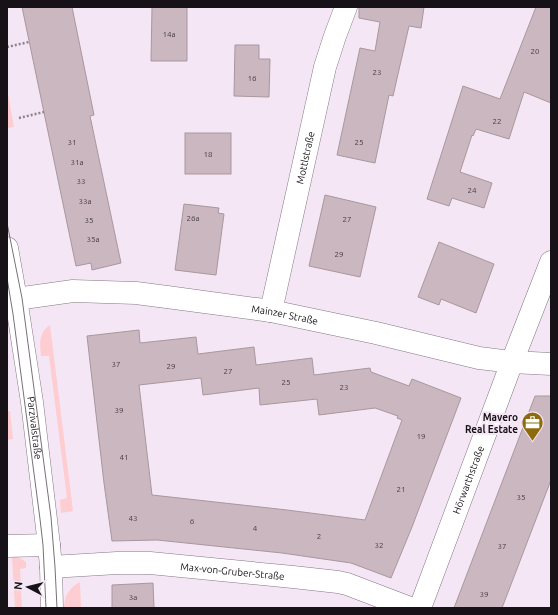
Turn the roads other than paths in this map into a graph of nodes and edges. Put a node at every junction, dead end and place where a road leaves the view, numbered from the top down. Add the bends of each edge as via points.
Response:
1 (346, 7) edge
2 (7, 248) edge
3 (551, 262) edge
4 (16, 299) junction
5 (271, 311) junction
6 (512, 362) junction
7 (551, 364) edge
8 (49, 544) junction
9 (7, 546) edge
10 (51, 567) junction
11 (52, 608) edge
12 (410, 608) edge
13 (420, 608) edge

1 - 5 street, Mottlstraße via 325,67
2 - 4 street, Parzivalstraße
3 - 6 street, Hörwarthstraße
4 - 5 street, Mainzer Straße via 73,291 136,293
4 - 8 street, Parzivalstraße via 32,402
5 - 6 street, Mainzer Straße via 479,358
6 - 7 street, Mainzer Straße
6 - 13 street, Hörwarthstraße
8 - 9 street
8 - 10 street, Parzivalstraße
10 - 11 street, Parzivalstraße
10 - 12 street, Max-von-Gruber-Straße via 150,562 338,582

